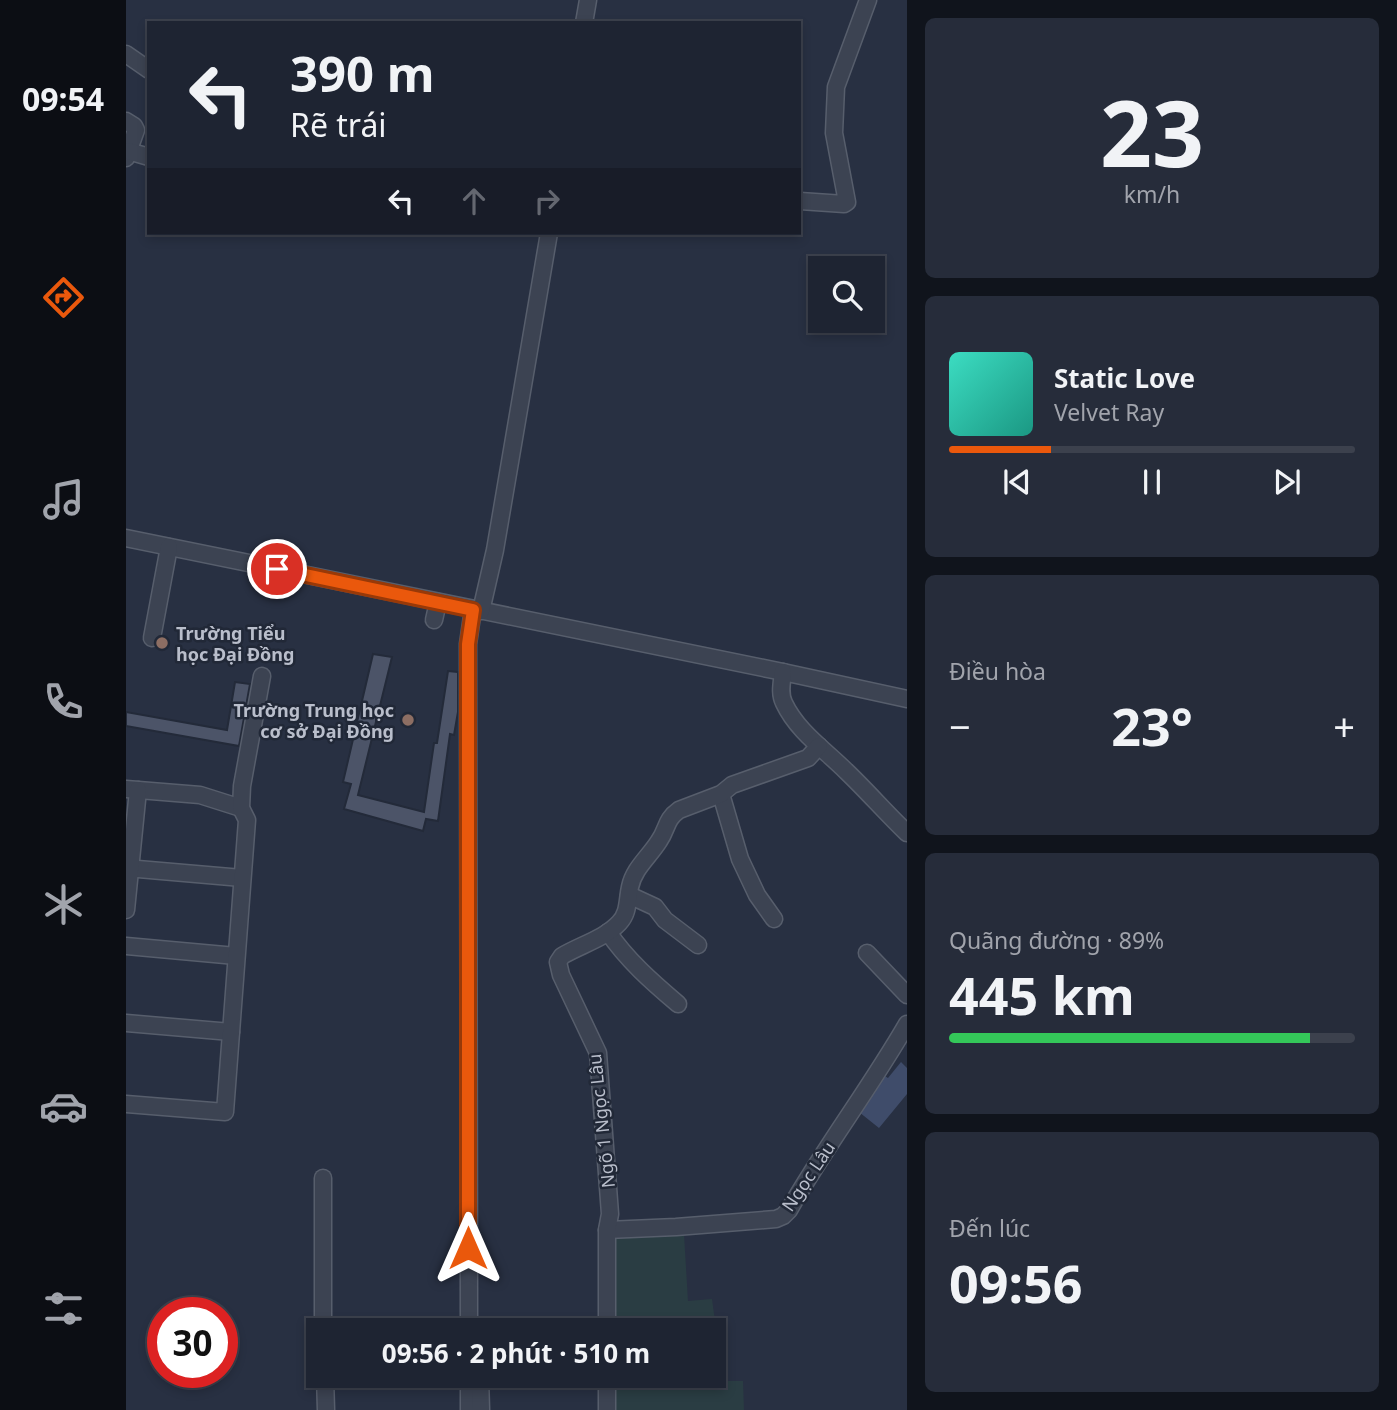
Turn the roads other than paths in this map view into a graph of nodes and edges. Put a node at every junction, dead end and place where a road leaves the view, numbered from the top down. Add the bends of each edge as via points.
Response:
1 (588, 0) edge
2 (868, 0) edge
3 (584, 21) edge
4 (126, 54) edge
5 (147, 68) edge
6 (126, 121) edge
7 (127, 155) edge
8 (147, 156) edge
9 (801, 201) edge
10 (549, 235) edge
11 (126, 538) edge
12 (169, 547) junction
13 (438, 602) junction
14 (477, 610) junction
15 (434, 620) dead end
16 (152, 638) dead end
17 (783, 672) junction
18 (262, 676) dead end
19 (907, 699) edge
20 (819, 746) junction
21 (132, 789) edge
22 (721, 794) junction
23 (241, 808) junction
24 (907, 832) edge
25 (129, 868) edge
26 (242, 878) junction
27 (629, 895) junction
28 (126, 910) edge
29 (774, 919) dead end
30 (608, 932) junction
31 (698, 945) dead end
32 (126, 947) edge
33 (867, 953) dead end
34 (236, 956) junction
35 (907, 995) edge
36 (678, 1004) dead end
37 (126, 1023) edge
38 (907, 1024) edge
39 (231, 1032) junction
40 (126, 1104) edge
41 (323, 1178) dead end
42 (607, 1230) junction
43 (323, 1318) edge
44 (469, 1318) edge
45 (607, 1318) edge
46 (325, 1388) edge
47 (469, 1388) edge
48 (480, 1388) edge
49 (607, 1388) edge
50 (326, 1410) edge
51 (469, 1410) edge
52 (481, 1410) edge
53 (607, 1410) edge

1 - 3 street
2 - 9 street via 836,87 834,133 847,201
4 - 5 street
6 - 7 street via 136,129
7 - 8 street
10 - 14 street via 495,550
11 - 12 street
12 - 13 street
12 - 16 street
13 - 14 street
13 - 15 street
14 - 17 street
14 - 44 street via 468,644
17 - 19 street
17 - 20 street via 785,706
18 - 23 street
20 - 22 street, Ngõ 1 Ngọc Lâu via 808,758 732,785
20 - 24 street
21 - 23 street via 200,795
21 - 25 street
22 - 27 street, Ngõ 1 Ngọc Lâu via 668,819 662,838 636,870
22 - 29 street via 740,859
23 - 26 street via 247,820
25 - 26 street
25 - 28 street
26 - 34 street
27 - 30 street, Ngõ 1 Ngọc Lâu via 625,914
27 - 31 street via 655,906 666,921
30 - 36 street
30 - 42 street, Ngõ 1 Ngọc Lâu via 558,962 598,1053 610,1214
32 - 34 street
33 - 35 street
34 - 39 street
37 - 39 street
38 - 42 street, Ngọc Lâu via 783,1216
39 - 40 street via 225,1112
41 - 43 street
42 - 45 street
46 - 50 street
47 - 51 street
48 - 52 street
49 - 53 street

